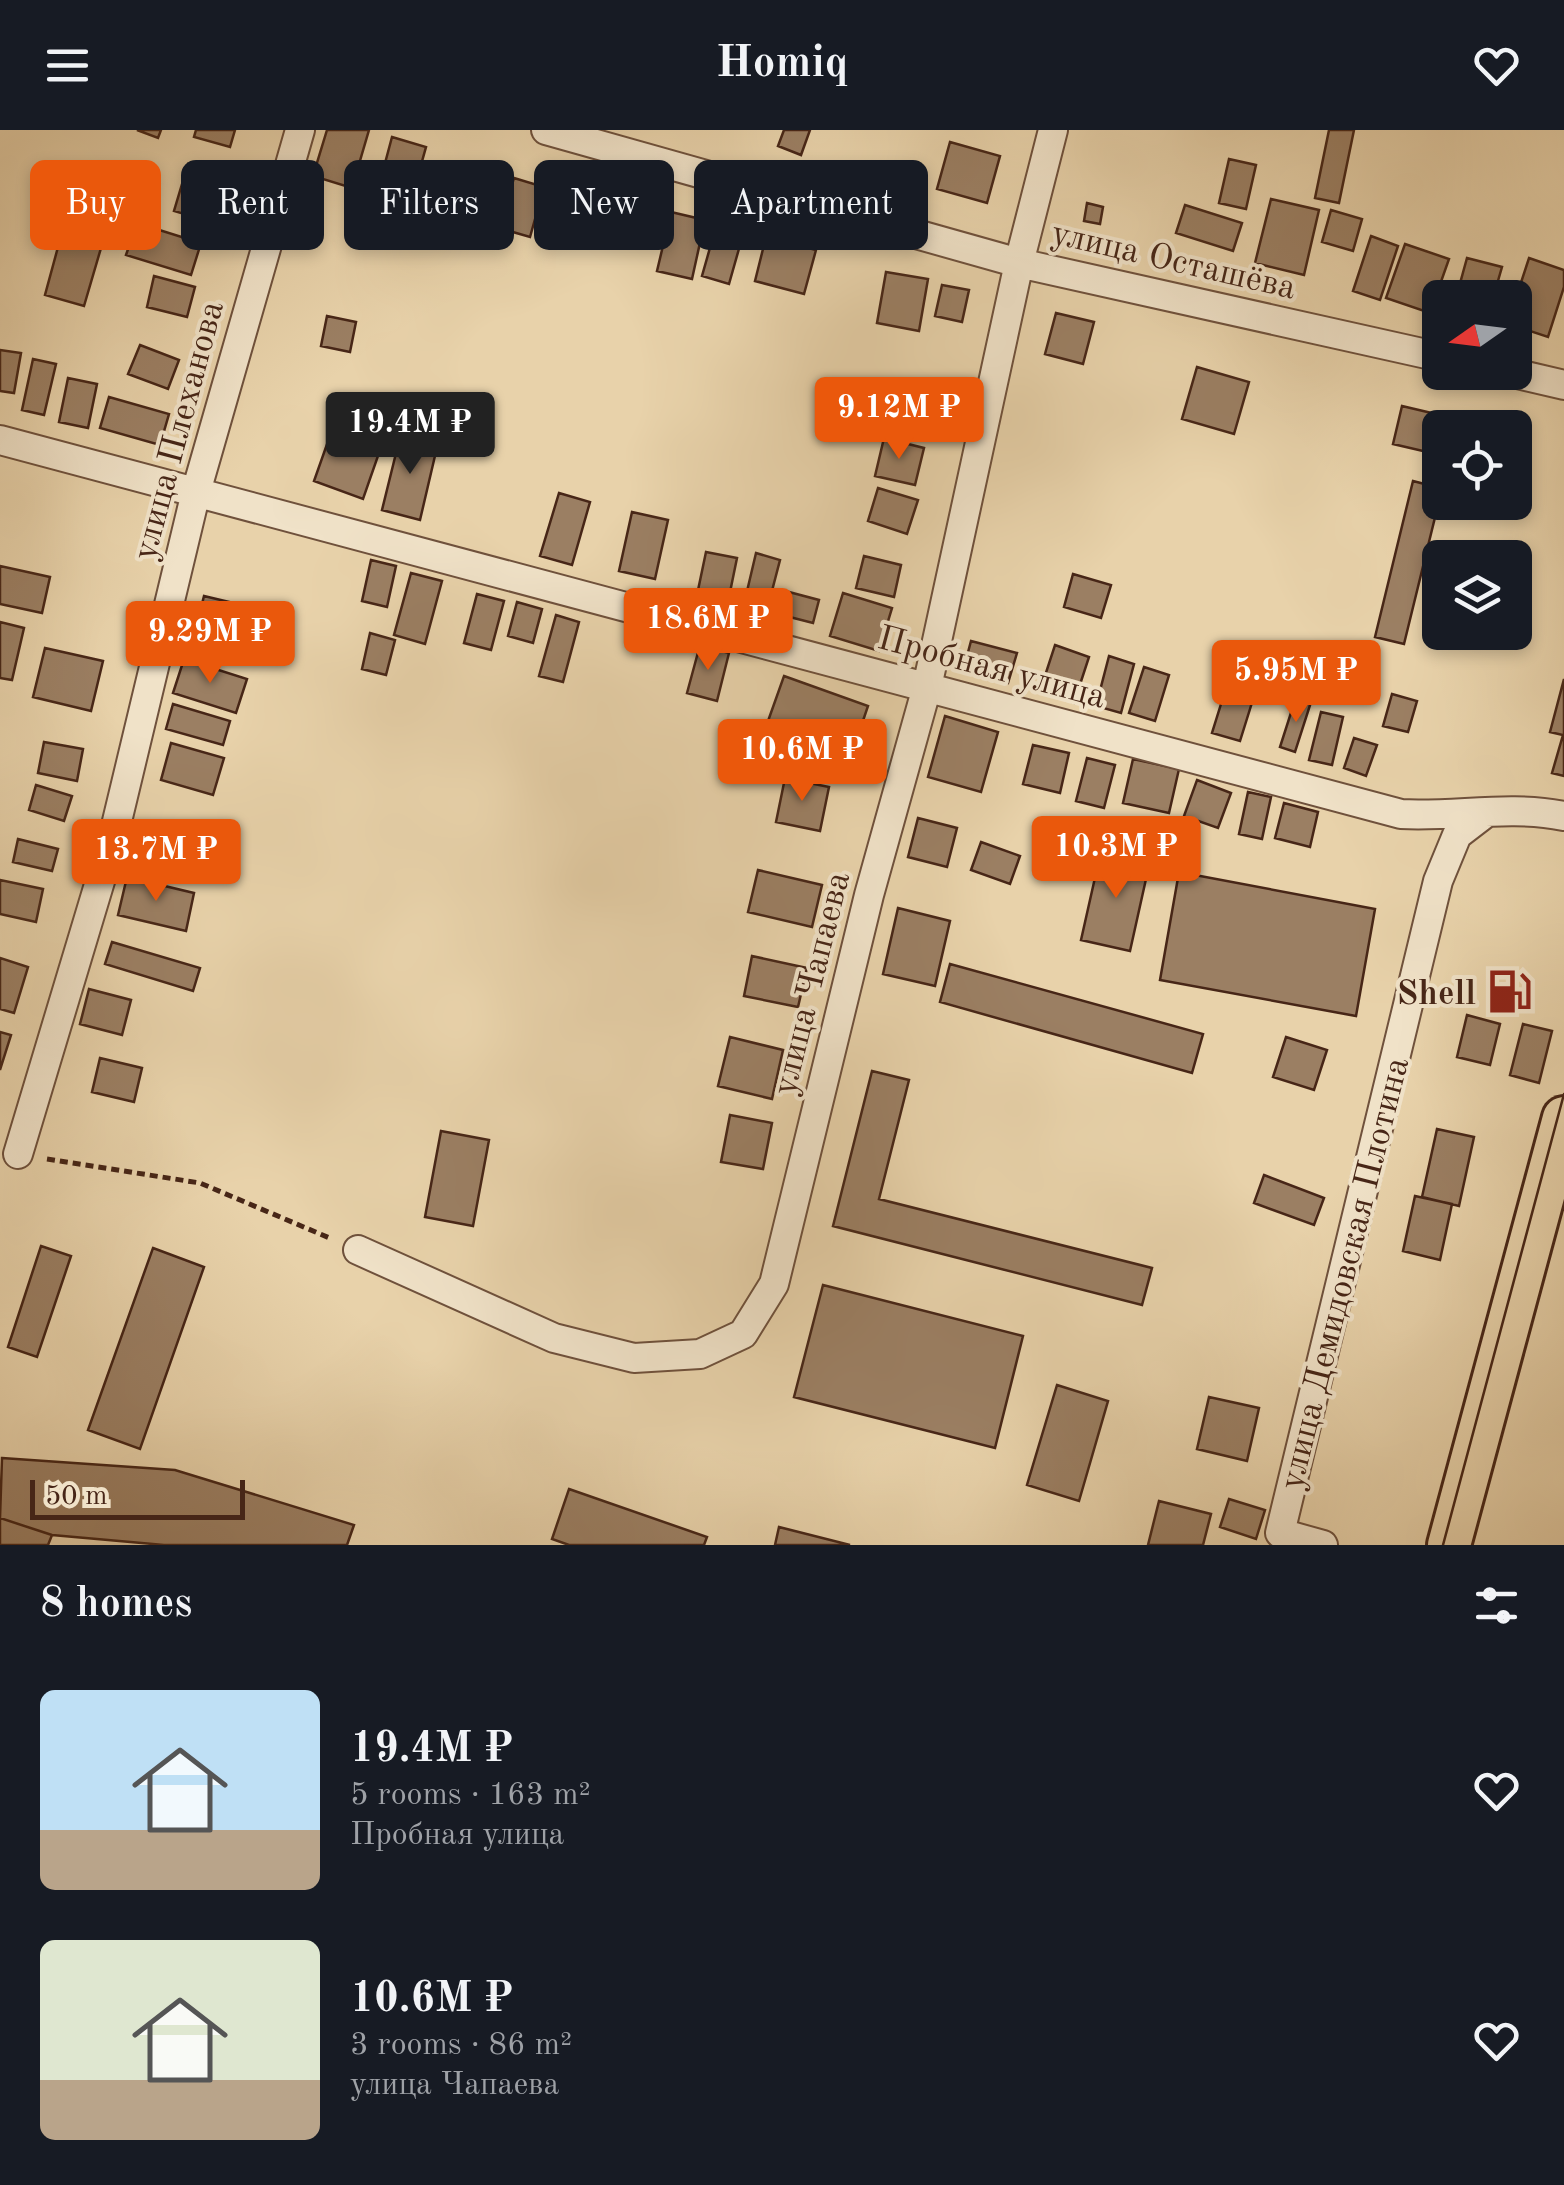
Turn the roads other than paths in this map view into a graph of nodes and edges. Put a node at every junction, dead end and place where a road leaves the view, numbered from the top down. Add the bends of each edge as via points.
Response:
1 (300, 130) edge
2 (546, 130) edge
3 (1054, 130) edge
4 (1019, 263) junction
5 (1422, 353) edge
6 (1532, 377) edge
7 (1564, 385) edge
8 (0, 440) edge
9 (196, 492) junction
10 (926, 687) junction
11 (1488, 812) junction
12 (1564, 816) edge
13 (1564, 1118) edge
14 (18, 1154) road end
15 (358, 1250) road end
16 (1323, 1545) edge
17 (1449, 1545) edge

1 - 9 street, улица Плеханова
2 - 4 street, улица Осташёва
3 - 4 street, улица Чапаева
4 - 5 street, улица Осташёва
4 - 10 street, улица Чапаева
6 - 7 street
8 - 9 street, Пробная улица
9 - 10 street, Пробная улица
9 - 14 street, улица Плеханова via 113,838
10 - 11 street, Пробная улица via 1400,814
10 - 15 street, улица Чапаева via 774,1284 743,1334 700,1354 634,1358 554,1338
11 - 12 street, Пробная улица via 1524,808
11 - 16 street, улица Демидовская Плотина via 1457,835 1438,881 1280,1533
13 - 17 main road

